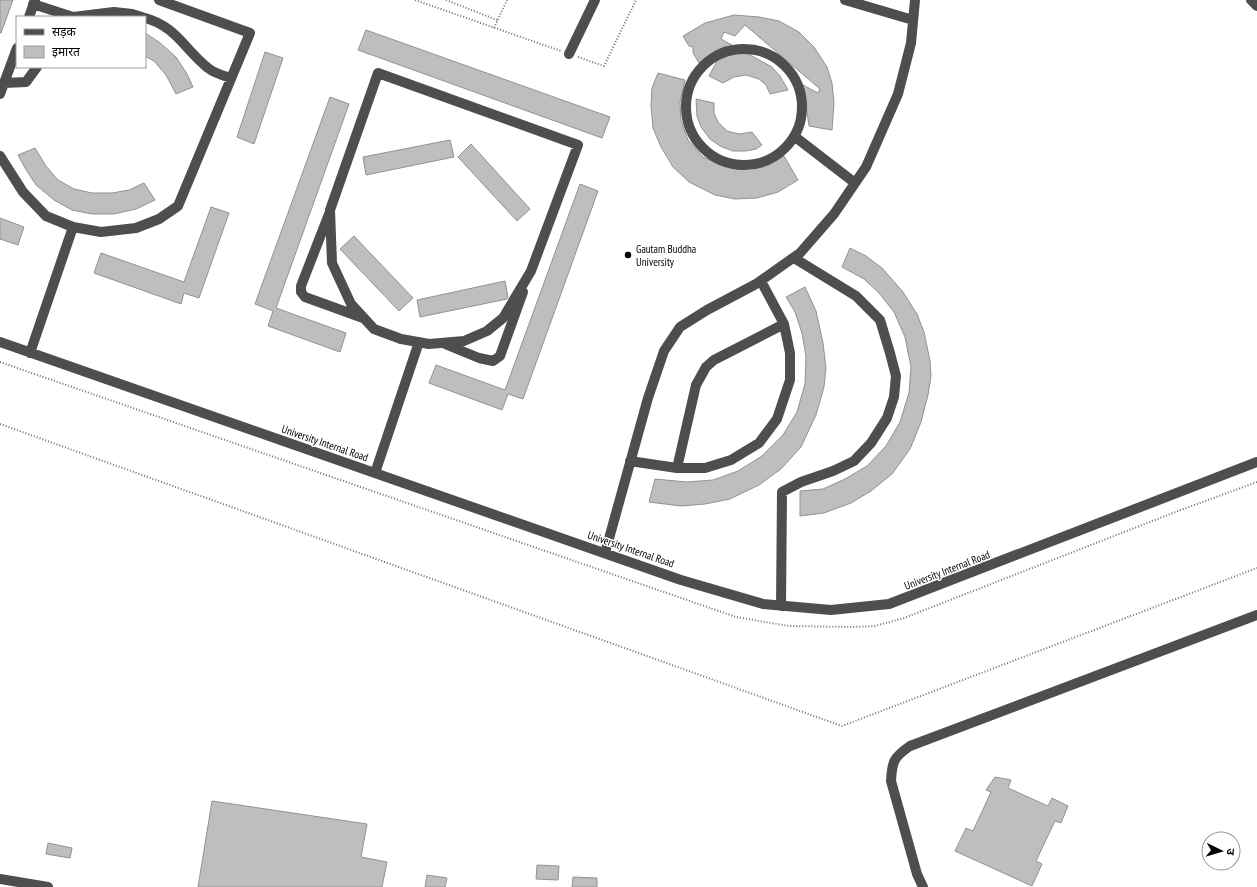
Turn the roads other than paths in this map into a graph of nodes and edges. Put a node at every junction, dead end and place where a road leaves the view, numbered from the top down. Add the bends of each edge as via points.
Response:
1 (159, 0) edge
2 (595, 0) edge
3 (845, 0) edge
4 (915, 0) edge
5 (1252, 0) edge
6 (34, 2) edge
7 (1257, 6) edge
8 (29, 16) edge
9 (70, 16) edge
10 (81, 16) edge
11 (140, 16) edge
12 (146, 18) edge
13 (913, 20) junction
14 (16, 51) edge
15 (569, 54) road end
16 (36, 68) edge
17 (231, 78) junction
18 (4, 83) junction
19 (0, 94) edge
20 (794, 136) junction
21 (0, 156) edge
22 (855, 183) junction
23 (330, 210) junction
24 (73, 227) junction
25 (794, 258) junction
26 (531, 271) junction
27 (761, 281) junction
28 (364, 318) junction
29 (784, 324) junction
30 (0, 342) edge
31 (419, 342) junction
32 (443, 343) junction
33 (30, 353) junction
34 (630, 461) junction
35 (1257, 462) edge
36 (677, 468) junction
37 (375, 473) junction
38 (605, 553) junction
39 (781, 606) junction
40 (1257, 615) edge
41 (0, 879) edge
42 (48, 887) edge
43 (923, 887) edge

1 - 17 street via 250,33
2 - 15 street
3 - 13 street
4 - 13 street
5 - 7 street
6 - 8 street
6 - 9 street
10 - 11 street via 114,12
12 - 17 street via 174,32 208,68
13 - 22 street via 911,43 898,94 866,167
14 - 18 street
16 - 18 street via 26,82
17 - 24 street via 178,206 159,219 136,228 100,232
18 - 19 street
20 - 20 street via 787,146 771,159 747,165 723,161 705,150 692,132 686,110 688,91 701,68 718,55 741,48 763,51 783,63 796,79 802,104 799,127
20 - 22 street
21 - 24 street via 23,192 46,216
22 - 25 street via 834,214
23 - 26 street via 378,73 578,145
23 - 28 street via 332,263 351,304
23 - 28 street via 300,286 301,292 305,297
24 - 33 street
25 - 27 street
25 - 39 street via 856,296 880,320 896,376 894,397 887,418 871,443 854,461 782,492
26 - 32 street via 503,318 487,331 464,341
26 - 32 street via 500,356 493,361 479,358
27 - 29 street
27 - 34 street via 680,327 664,351
28 - 31 street via 374,329 401,339
29 - 36 street via 714,360 706,367 696,385
29 - 36 street via 790,353 790,380 773,425 759,443 731,460 705,468
30 - 33 street, University Internal Road
31 - 32 street
31 - 37 street
33 - 37 street, University Internal Road
34 - 36 street
34 - 38 street
35 - 39 street, University Internal Road via 889,604 831,610
37 - 38 street, University Internal Road
38 - 39 street, University Internal Road via 681,580 763,604
40 - 43 street via 910,746 897,756 891,780 916,874
41 - 42 street

